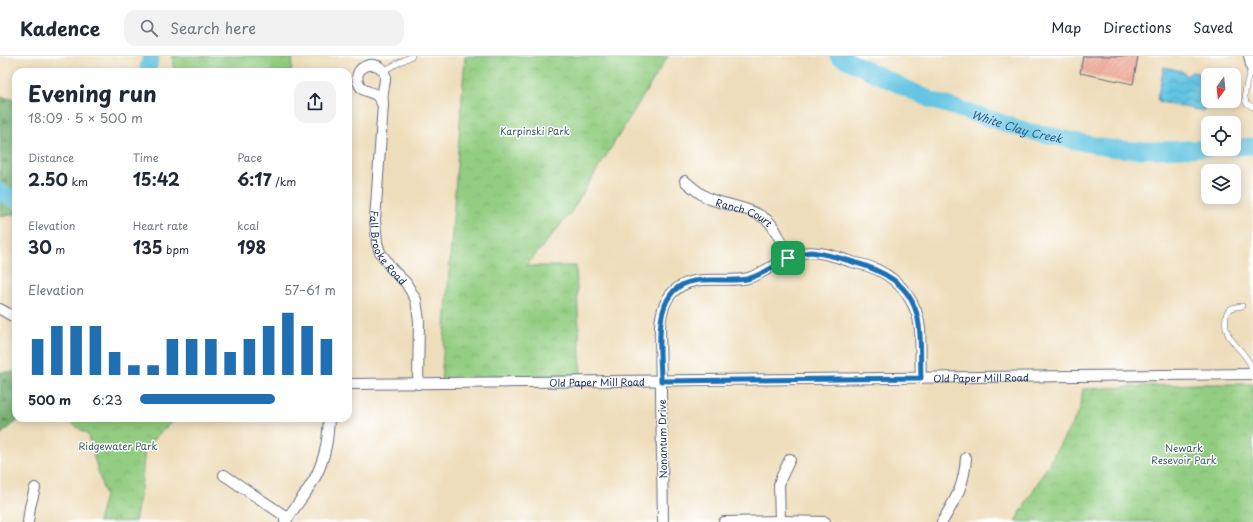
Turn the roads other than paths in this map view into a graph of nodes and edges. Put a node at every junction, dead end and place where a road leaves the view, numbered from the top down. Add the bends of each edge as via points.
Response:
1 (412, 56) edge
2 (1249, 56) edge
3 (383, 71) junction
4 (1252, 71) edge
5 (383, 105) junction
6 (1253, 107) edge
7 (685, 181) dead end
8 (788, 258) junction
9 (1242, 306) dead end
10 (0, 309) edge
11 (12, 316) edge
12 (1253, 374) edge
13 (921, 378) junction
14 (661, 381) junction
15 (352, 384) edge
16 (418, 384) junction
17 (329, 422) edge
18 (966, 458) dead end
19 (790, 459) dead end
20 (224, 475) dead end
21 (35, 488) dead end
22 (287, 520) edge
23 (780, 521) edge
24 (28, 522) edge
25 (663, 522) edge
26 (724, 522) edge
27 (825, 522) edge
28 (942, 522) edge

1 - 3 lane
2 - 4 street
3 - 5 street, Fall Brooke Road
3 - 5 street via 378,66 368,64 359,70 357,77 359,85 376,95
4 - 6 lane via 1244,98 1246,103
5 - 16 street, Fall Brooke Road via 375,232 380,252 406,283 416,300 419,320
7 - 8 street, Ranch Court via 700,194 753,212 768,221
8 - 13 street via 801,253 822,254 878,270 896,282 910,299 918,318
8 - 14 street, Nonantum Drive via 763,273 745,279 692,281 674,291 663,308 660,326
9 - 12 lane via 1228,309 1226,329 1232,343 1250,362
10 - 11 street
12 - 13 street, Old Paper Mill Road
13 - 14 street, Old Paper Mill Road
14 - 16 street, Old Paper Mill Road
14 - 25 street, Nonantum Drive
15 - 16 street, Old Paper Mill Road
17 - 22 street via 328,438 321,465
18 - 28 street via 961,487
19 - 23 street via 779,485
20 - 22 street
21 - 24 street
23 - 26 street
23 - 27 street

